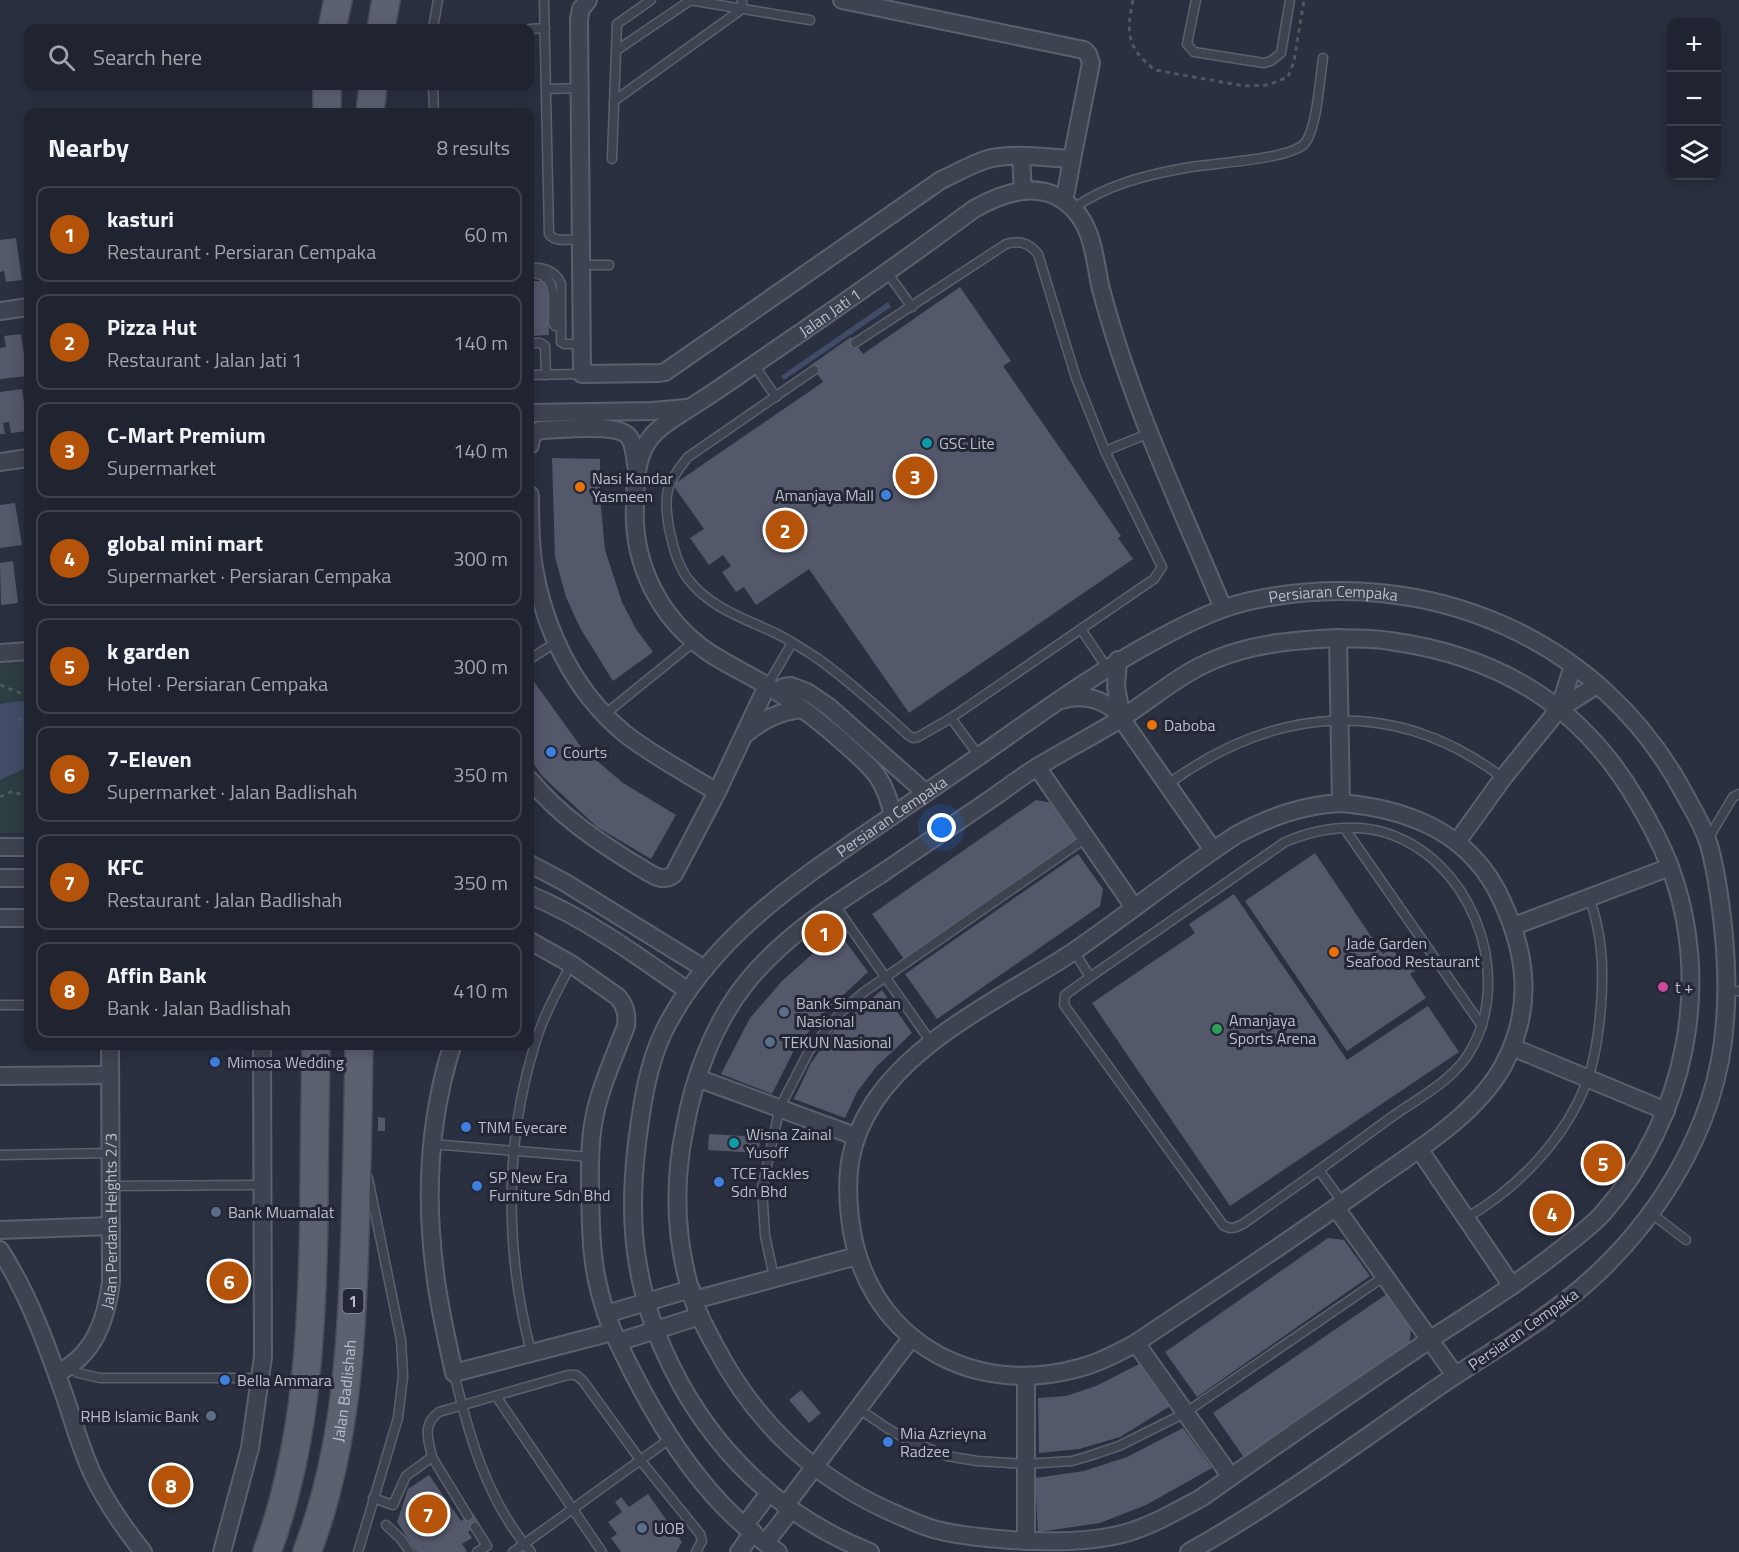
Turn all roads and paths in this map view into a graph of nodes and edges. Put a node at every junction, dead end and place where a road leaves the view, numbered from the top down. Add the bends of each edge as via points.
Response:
1 (338, 0) edge
2 (386, 0) edge
3 (438, 0) edge
4 (544, 0) edge
5 (586, 0) edge
6 (651, 0) edge
7 (690, 0) edge
8 (842, 0) edge
9 (1196, 0) edge
10 (1290, 0) edge
11 (742, 4) edge
12 (810, 20) dead end
13 (333, 24) edge
14 (382, 24) edge
15 (435, 24) edge
16 (545, 28) junction
17 (534, 29) edge
18 (617, 50) junction
19 (1323, 58) dead end
20 (580, 88) junction
21 (546, 89) junction
22 (327, 90) edge
23 (373, 90) edge
24 (433, 90) edge
25 (614, 101) junction
26 (327, 108) edge
27 (370, 108) edge
28 (434, 108) edge
29 (1022, 157) junction
30 (612, 159) dead end
31 (1072, 159) junction
32 (1023, 191) junction
33 (1068, 203) junction
34 (580, 238) junction
35 (580, 265) junction
36 (609, 265) dead end
37 (534, 268) edge
38 (886, 271) junction
39 (534, 274) edge
40 (24, 307) edge
41 (912, 307) junction
42 (0, 310) edge
43 (561, 327) junction
44 (534, 343) edge
45 (855, 343) dead end
46 (582, 344) junction
47 (754, 365) junction
48 (814, 370) dead end
49 (582, 374) junction
50 (534, 375) edge
51 (546, 375) junction
52 (777, 397) junction
53 (690, 408) junction
54 (534, 413) edge
55 (1150, 433) junction
56 (534, 434) edge
57 (1106, 452) junction
58 (24, 459) edge
59 (0, 462) edge
60 (637, 469) junction
61 (534, 567) edge
62 (1223, 608) junction
63 (1080, 629) junction
64 (1338, 638) junction
65 (694, 642) junction
66 (555, 643) junction
67 (792, 643) junction
68 (24, 651) edge
69 (0, 653) edge
70 (534, 656) edge
71 (1112, 664) junction
72 (1573, 666) junction
73 (0, 685) edge
74 (1597, 685) junction
75 (772, 689) junction
76 (24, 694) edge
77 (1058, 701) junction
78 (801, 709) junction
79 (1559, 709) junction
80 (24, 715) edge
81 (604, 715) junction
82 (951, 718) junction
83 (1122, 718) junction
84 (1340, 720) junction
85 (19, 721) dead end
86 (744, 735) junction
87 (979, 756) junction
88 (1037, 767) junction
89 (1503, 778) junction
90 (1167, 784) junction
91 (534, 785) edge
92 (717, 792) junction
93 (926, 794) junction
94 (1739, 794) edge
95 (24, 796) edge
96 (0, 797) edge
97 (1341, 803) junction
98 (893, 815) junction
99 (1345, 829) junction
100 (1086, 838) junction
101 (1708, 839) junction
102 (1457, 842) junction
103 (0, 847) edge
104 (24, 847) edge
105 (1213, 850) junction
106 (534, 866) edge
107 (1670, 867) junction
108 (0, 878) edge
109 (24, 878) edge
110 (534, 897) edge
111 (1589, 897) junction
112 (834, 904) junction
113 (1134, 907) junction
114 (0, 918) edge
115 (24, 918) edge
116 (1514, 926) junction
117 (534, 943) edge
118 (1074, 951) junction
119 (571, 964) junction
120 (705, 969) junction
121 (886, 976) junction
122 (1090, 977) junction
123 (688, 991) junction
124 (1733, 992) edge
125 (0, 1005) edge
126 (24, 1005) edge
127 (1482, 1026) junction
128 (931, 1042) junction
129 (1512, 1047) junction
130 (534, 1048) edge
131 (110, 1050) edge
132 (262, 1050) edge
133 (316, 1050) edge
134 (359, 1050) edge
135 (451, 1050) edge
136 (533, 1050) edge
137 (110, 1075) junction
138 (0, 1076) edge
139 (697, 1078) junction
140 (1588, 1079) junction
141 (780, 1107) junction
142 (1666, 1111) junction
143 (358, 1131) junction
144 (855, 1136) junction
145 (431, 1144) junction
146 (1419, 1149) junction
147 (514, 1151) junction
148 (110, 1153) junction
149 (0, 1155) edge
150 (590, 1157) junction
151 (1319, 1170) junction
152 (263, 1185) junction
153 (110, 1186) junction
154 (1339, 1205) junction
155 (1652, 1215) junction
156 (1466, 1218) junction
157 (111, 1226) junction
158 (0, 1230) edge
159 (1686, 1240) dead end
160 (0, 1250) edge
161 (857, 1256) junction
162 (1386, 1276) junction
163 (774, 1278) junction
164 (1512, 1286) junction
165 (692, 1294) junction
166 (646, 1302) junction
167 (606, 1314) junction
168 (700, 1316) junction
169 (656, 1330) junction
170 (615, 1337) junction
171 (912, 1337) junction
172 (1431, 1339) junction
173 (1136, 1343) junction
174 (531, 1352) junction
175 (63, 1370) junction
176 (454, 1373) junction
177 (1455, 1375) junction
178 (1026, 1376) junction
179 (261, 1378) junction
180 (496, 1396) junction
181 (462, 1406) junction
182 (859, 1408) junction
183 (1185, 1413) junction
184 (671, 1438) junction
185 (432, 1457) junction
186 (641, 1461) junction
187 (1026, 1464) junction
188 (814, 1468) junction
189 (1231, 1477) junction
190 (769, 1493) junction
191 (373, 1498) junction
192 (788, 1508) junction
193 (573, 1509) junction
194 (468, 1516) dead end
195 (386, 1525) dead end
196 (475, 1527) dead end
197 (761, 1538) edge
198 (1026, 1541) junction
199 (524, 1544) junction
200 (143, 1552) edge
201 (222, 1552) edge
202 (267, 1552) edge
203 (307, 1552) edge
204 (358, 1552) edge
205 (410, 1552) edge
206 (477, 1552) edge
207 (513, 1552) edge
208 (531, 1552) edge
209 (602, 1552) edge
210 (696, 1552) edge
211 (739, 1552) edge
212 (870, 1552) edge
213 (1189, 1552) edge

1 - 13 main road
2 - 14 main road
3 - 15 lane
4 - 16 lane
5 - 20 street via 579,19
6 - 18 lane via 617,24
7 - 11 lane
7 - 18 lane
8 - 31 street via 1084,50 1091,63
9 - 10 lane via 1187,44 1194,52 1264,63 1281,52
11 - 12 lane
11 - 25 lane
16 - 17 lane
16 - 21 lane
18 - 25 lane
19 - 33 lane via 1313,123 1299,149 1144,177
20 - 21 lane
20 - 34 street
21 - 34 lane via 549,234 556,239
22 - 26 main road
23 - 27 main road
24 - 28 lane
25 - 30 lane
29 - 31 street
29 - 32 street
29 - 49 street via 991,158 941,180 665,372
31 - 33 street via 1065,192
32 - 33 street, Jalan Jati 1 via 1047,192
32 - 38 street, Jalan Jati 1 via 997,197 974,209
33 - 55 street via 1091,239 1119,353
34 - 35 street
35 - 36 lane
35 - 46 street
37 - 43 lane via 549,270 559,279
38 - 41 lane
38 - 47 street, Jalan Jati 1
39 - 43 lane via 550,282 553,322
40 - 42 street
41 - 45 lane
41 - 57 lane via 1006,244 1022,242 1033,248 1076,378
43 - 46 lane via 561,342
44 - 51 lane via 545,346
46 - 49 street
47 - 52 lane
47 - 53 street, Jalan Jati 1
48 - 52 lane
49 - 51 lane
50 - 51 lane
52 - 67 lane via 688,457 668,486 666,496 673,549 688,579 714,604
53 - 54 street
53 - 60 street, Jalan Jati 1 via 653,434
55 - 57 lane
55 - 62 street
56 - 60 street via 540,430 621,430 629,437
57 - 63 lane via 1162,567 1154,579
58 - 59 street
60 - 65 street, Jalan Jati 1 via 635,516 643,568 670,617
61 - 66 street
62 - 71 street, Persiaran Cempaka
62 - 72 street, Persiaran Cempaka via 1293,594 1353,592 1432,600 1487,617 1545,645
63 - 71 lane
63 - 82 lane
64 - 79 street via 1388,640 1436,649 1486,665 1525,684
64 - 83 street via 1258,645 1213,660
64 - 84 street
65 - 75 street, Jalan Jati 1
65 - 81 lane
66 - 70 lane
66 - 81 street
67 - 75 lane
67 - 82 lane via 848,682 913,738
68 - 69 street
71 - 77 street, Persiaran Cempaka
71 - 83 street
72 - 74 street, Persiaran Cempaka
72 - 79 street
73 - 76 path
74 - 79 street
74 - 101 street, Persiaran Cempaka via 1657,749
75 - 78 street, Jalan Jati 1
75 - 86 street
75 - 93 street via 791,686 807,692
77 - 83 street via 1092,698 1109,705
77 - 87 street, Persiaran Cempaka
78 - 86 street via 768,717
78 - 98 street, Jalan Jati 1 via 870,766 882,780
79 - 89 street
79 - 107 street via 1603,750 1622,776 1656,834
80 - 85 path
81 - 92 street via 648,749
82 - 87 lane
83 - 88 street
83 - 90 street
84 - 89 lane via 1391,724 1420,732 1468,754
84 - 90 lane via 1281,728 1253,737 1213,755
84 - 97 street
86 - 92 street
87 - 93 street, Persiaran Cempaka
88 - 100 street
88 - 112 street
89 - 102 street
90 - 105 street
91 - 92 street via 544,798 604,846 662,878 674,874
93 - 98 street, Persiaran Cempaka
94 - 101 lane via 1733,797
95 - 96 path via 13,791
97 - 102 street via 1404,814
97 - 105 street via 1292,810 1262,821
98 - 120 street, Persiaran Cempaka via 783,891
99 - 122 lane via 1304,834 1285,842
99 - 127 lane
99 - 127 lane via 1384,832 1401,840 1419,849 1452,880 1478,927 1486,951 1489,992
100 - 113 street
100 - 121 lane
101 - 124 street, Persiaran Cempaka via 1720,903 1726,970
102 - 116 street via 1490,878
103 - 104 street
105 - 113 street
106 - 120 street
107 - 111 street
107 - 142 street via 1689,952 1690,1010 1684,1052
108 - 109 street
110 - 123 street via 592,928
111 - 116 street
111 - 140 lane via 1600,935 1603,973 1599,1033
112 - 121 lane
112 - 139 street via 779,947 745,984 724,1016
113 - 118 street
114 - 115 street
116 - 129 street via 1524,998
117 - 119 street
118 - 122 lane
118 - 128 street
119 - 130 lane
119 - 150 street via 618,997 627,1013 596,1112
120 - 123 street, Persiaran Cempaka
121 - 128 lane
121 - 141 lane via 840,1012 808,1051
122 - 151 lane via 1065,995 1064,1005 1223,1225 1229,1229 1243,1224
123 - 166 street, Persiaran Cempaka via 656,1050 640,1118 632,1201 634,1248
124 - 155 street, Persiaran Cempaka via 1722,1051 1701,1122
125 - 126 lane
127 - 151 lane via 1467,1058 1451,1074
128 - 144 street via 902,1068 873,1103
129 - 140 street
129 - 146 street via 1487,1090
131 - 137 street, Jalan Perdana Heights 2/3
132 - 152 street
133 - 202 main road via 312,1307 306,1383 293,1464
134 - 143 main road, Jalan Badlishah / 1
135 - 145 street
136 - 147 lane
137 - 138 street
137 - 148 street, Jalan Perdana Heights 2/3
139 - 141 street
139 - 165 street via 678,1171 681,1249
140 - 142 street
140 - 156 lane via 1564,1126 1537,1161 1485,1208
141 - 144 street
141 - 163 lane via 762,1188 765,1235
142 - 164 street via 1637,1167 1603,1214
143 - 191 lane via 401,1340 403,1376 398,1418
143 - 203 main road, Jalan Badlishah / 1 via 353,1307 346,1380 328,1484
144 - 161 street via 848,1167 848,1200
145 - 147 lane
145 - 176 street via 431,1243
146 - 154 street
146 - 156 street
147 - 150 lane
147 - 174 lane via 511,1187 515,1272
148 - 149 lane
148 - 153 street, Jalan Perdana Heights 2/3
150 - 167 street via 594,1260
151 - 154 lane
152 - 153 lane
152 - 179 street
153 - 157 street, Jalan Perdana Heights 2/3
154 - 162 street
154 - 173 street
155 - 159 lane
155 - 177 street, Persiaran Cempaka via 1570,1298
156 - 164 street
157 - 158 street
157 - 175 street, Jalan Perdana Heights 2/3 via 111,1282 104,1320 81,1357
160 - 175 street
161 - 163 street
161 - 171 street via 874,1295
162 - 172 street
162 - 183 lane
163 - 165 street
164 - 172 street
165 - 166 street
165 - 168 street
166 - 167 street
166 - 169 street, Persiaran Cempaka
167 - 170 street
168 - 169 street
168 - 188 street via 730,1374 771,1428
169 - 170 street
169 - 190 street, Persiaran Cempaka via 680,1385 710,1431
170 - 174 street
170 - 184 street
171 - 178 street via 946,1360 965,1367
171 - 182 street
172 - 177 street
172 - 189 street
173 - 178 street via 1079,1368
173 - 183 street
174 - 176 street
175 - 179 lane via 100,1378
175 - 200 street via 92,1473
176 - 181 lane
177 - 213 street, Persiaran Cempaka via 1330,1463
178 - 187 street
179 - 201 street via 250,1448
180 - 181 lane
180 - 186 lane via 576,1375
180 - 193 lane
181 - 185 lane via 439,1412 430,1419 427,1429
181 - 199 lane via 496,1499
182 - 187 lane via 896,1434 947,1455
182 - 188 street
183 - 187 lane via 1102,1453 1072,1461
183 - 189 street
184 - 186 lane
184 - 197 street via 709,1490
185 - 191 lane via 405,1476 393,1505
185 - 194 lane
186 - 193 lane
186 - 210 lane via 700,1534 702,1541
187 - 198 street
188 - 192 street
188 - 198 street via 850,1492 939,1531
189 - 198 street via 1166,1518 1129,1532 1077,1540
190 - 192 street, Persiaran Cempaka
190 - 197 street
191 - 204 lane
192 - 197 street
192 - 212 street, Persiaran Cempaka via 830,1534
193 - 199 lane
193 - 209 lane
195 - 205 lane
196 - 206 lane via 487,1546
197 - 211 street
199 - 207 lane
199 - 208 lane

